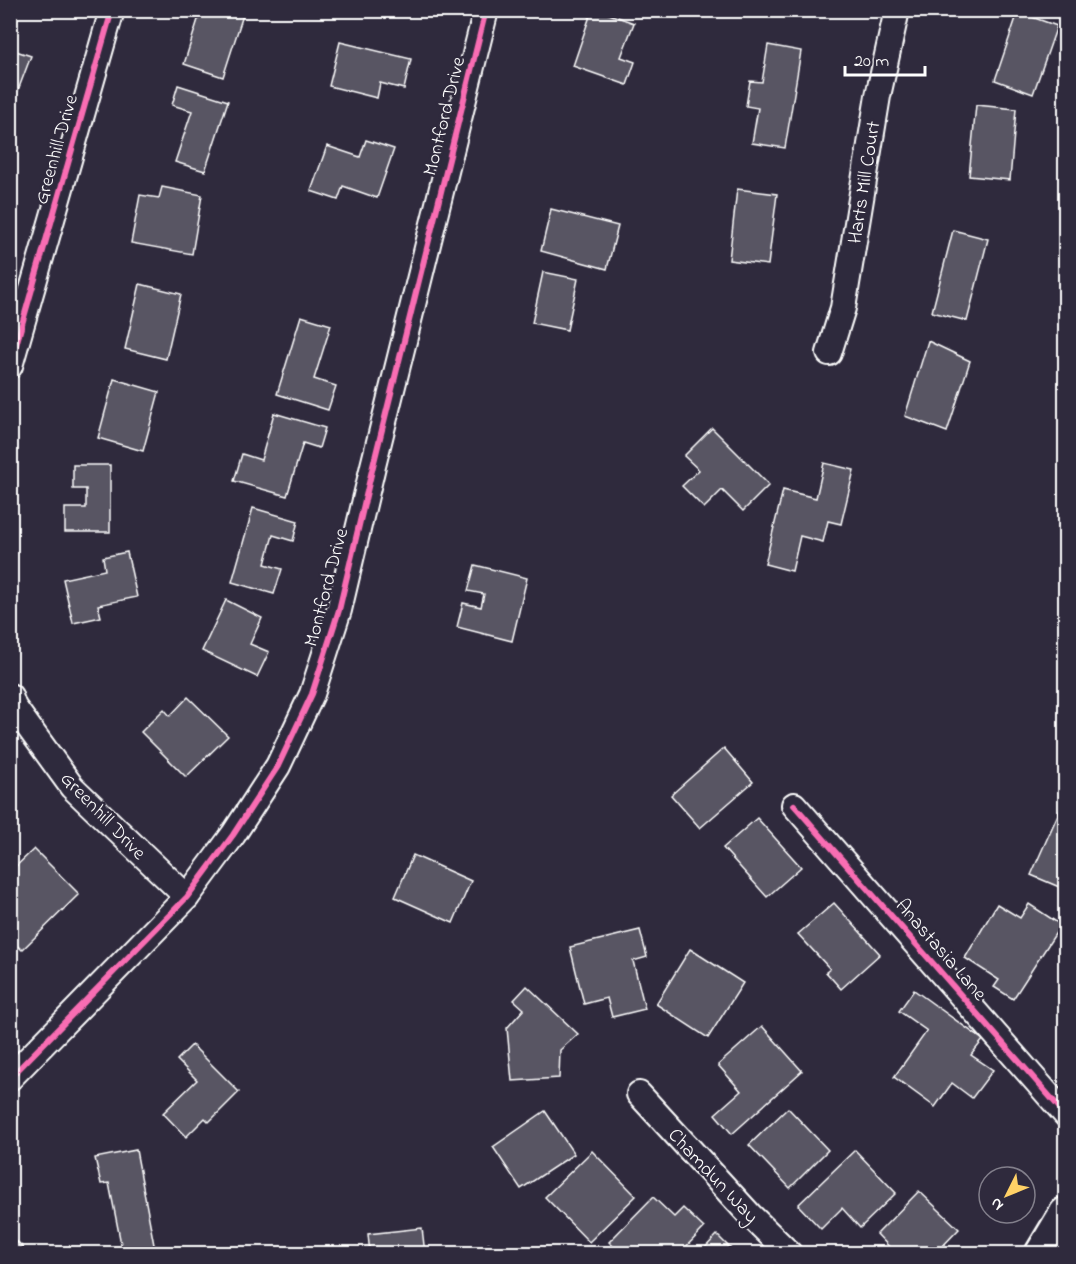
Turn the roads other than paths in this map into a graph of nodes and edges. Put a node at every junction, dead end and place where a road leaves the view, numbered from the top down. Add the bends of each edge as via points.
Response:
1 (112, 10) edge
2 (486, 10) edge
3 (897, 10) edge
4 (829, 353) dead end
5 (10, 366) edge
6 (10, 696) edge
7 (794, 805) dead end
8 (187, 897) junction
9 (10, 1078) edge
10 (639, 1094) dead end
11 (1065, 1114) edge
12 (1065, 1214) edge
13 (790, 1254) edge
14 (1042, 1254) edge

1 - 5 street, Greenhill Drive
2 - 8 street, Montford Drive via 339,610 312,694 278,766
3 - 4 street, Harts Mill Court via 878,96 843,308
6 - 8 street, Greenhill Drive via 72,787
7 - 11 street, Anastasia Lane
8 - 9 street, Montford Drive
10 - 13 street, Chamdun Way
12 - 14 street

